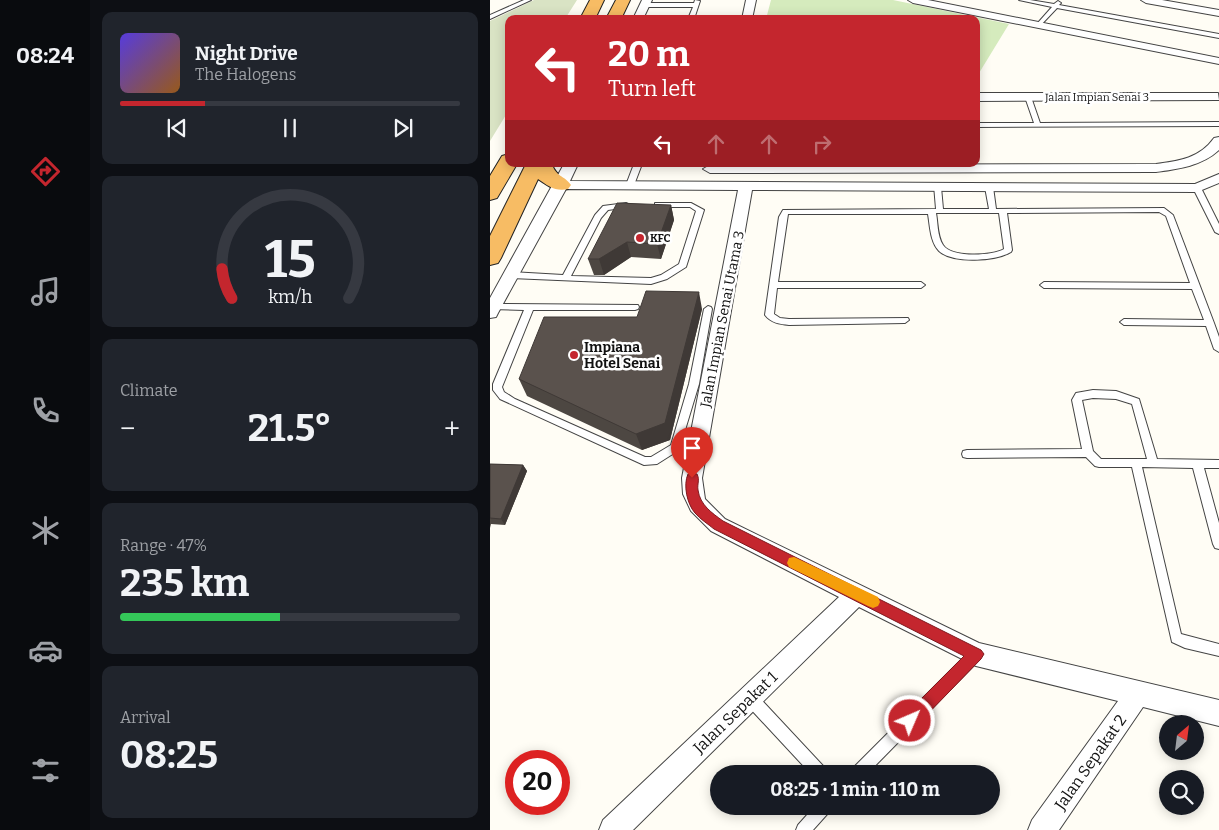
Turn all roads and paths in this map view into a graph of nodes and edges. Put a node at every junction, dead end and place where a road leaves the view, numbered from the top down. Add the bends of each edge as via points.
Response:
1 (528, 0) edge
2 (597, 0) edge
3 (623, 0) edge
4 (751, 0) edge
5 (913, 0) edge
6 (1022, 0) edge
7 (1060, 0) edge
8 (1146, 0) edge
9 (646, 2) edge
10 (697, 2) edge
11 (1055, 6) junction
12 (1219, 13) edge
13 (589, 15) edge
14 (615, 15) edge
15 (640, 15) edge
16 (692, 15) edge
17 (748, 15) edge
18 (490, 17) edge
19 (1039, 25) junction
20 (1219, 36) edge
21 (1219, 61) edge
22 (1219, 93) edge
23 (980, 97) edge
24 (1028, 97) junction
25 (1218, 97) edge
26 (1219, 107) edge
27 (1219, 124) edge
28 (980, 125) edge
29 (1038, 125) junction
30 (1219, 141) edge
31 (980, 166) edge
32 (505, 167) edge
33 (535, 167) edge
34 (543, 167) edge
35 (570, 167) edge
36 (637, 167) edge
37 (711, 167) edge
38 (1219, 178) edge
39 (562, 185) junction
40 (630, 185) junction
41 (706, 186) junction
42 (746, 186) junction
43 (937, 187) junction
44 (989, 188) junction
45 (1197, 188) junction
46 (490, 194) edge
47 (936, 212) junction
48 (993, 212) junction
49 (1003, 212) junction
50 (1219, 232) edge
51 (490, 258) edge
52 (511, 275) junction
53 (566, 278) junction
54 (921, 285) dead end
55 (1044, 285) dead end
56 (774, 286) junction
57 (1195, 286) junction
58 (530, 307) junction
59 (635, 307) dead end
60 (492, 310) edge
61 (708, 310) dead end
62 (905, 320) dead end
63 (1124, 322) dead end
64 (1210, 322) junction
65 (1219, 349) edge
66 (702, 383) junction
67 (1088, 453) junction
68 (967, 454) dead end
69 (1136, 463) junction
70 (1153, 463) junction
71 (1197, 463) junction
72 (1219, 464) edge
73 (1219, 544) edge
74 (857, 594) junction
75 (1219, 650) edge
76 (976, 654) junction
77 (1138, 693) junction
78 (750, 698) junction
79 (1219, 713) edge
80 (813, 765) edge
81 (866, 765) edge
82 (817, 815) edge
83 (613, 830) edge
84 (803, 830) edge
85 (1042, 830) edge

1 - 18 lane
2 - 13 highway
3 - 14 highway
4 - 17 street
5 - 19 street
6 - 11 lane
7 - 11 lane
8 - 12 street
9 - 10 lane
9 - 15 street
10 - 16 lane
11 - 19 lane
11 - 20 lane
19 - 21 street
22 - 25 street
23 - 24 street, Jalan Impian Senai 3
24 - 25 street, Jalan Impian Senai 3
24 - 29 lane
25 - 26 street
27 - 29 lane
28 - 29 lane
30 - 31 street via 1197,159 1156,168
32 - 46 highway
33 - 51 highway
34 - 39 highway via 546,176
35 - 39 street
36 - 40 lane
37 - 41 street
38 - 45 street
39 - 40 street
39 - 52 street
40 - 41 street
41 - 42 street
42 - 43 street
42 - 66 street, Jalan Impian Senai Utama 3
43 - 44 street
43 - 47 lane
44 - 45 street
44 - 48 lane
45 - 50 lane
47 - 48 lane
47 - 49 lane via 938,244 947,254 959,256 1006,253 1009,247
47 - 56 lane via 786,212
48 - 49 lane
49 - 57 lane via 1161,210 1169,215
52 - 53 lane
52 - 60 street
53 - 53 lane via 651,282 664,277 683,265 700,210 691,205 606,208
54 - 56 lane
55 - 57 lane
56 - 62 lane via 769,314 777,320
57 - 64 lane
58 - 59 lane
58 - 60 lane
58 - 66 lane via 498,386 499,394 630,455 653,461 676,447
61 - 66 lane
63 - 64 lane
64 - 65 lane
66 - 74 street, Jalan Impian Senai Utama 3 via 692,478 698,509 718,525
67 - 68 lane
67 - 69 lane via 1099,463
67 - 70 lane via 1077,400 1079,396 1127,397 1136,402
69 - 70 lane
69 - 75 lane via 1176,638
70 - 71 lane
71 - 72 lane
71 - 73 lane
74 - 76 street, Jalan Impian Senai Utama 3
74 - 78 street, Jalan Sepakat 1
76 - 77 street, Jalan Impian Senai Utama 3
76 - 81 lane
77 - 79 street, Jalan Impian Senai Utama 3
77 - 85 street, Jalan Sepakat 2
78 - 80 lane
78 - 83 street, Jalan Sepakat 1
82 - 84 lane

